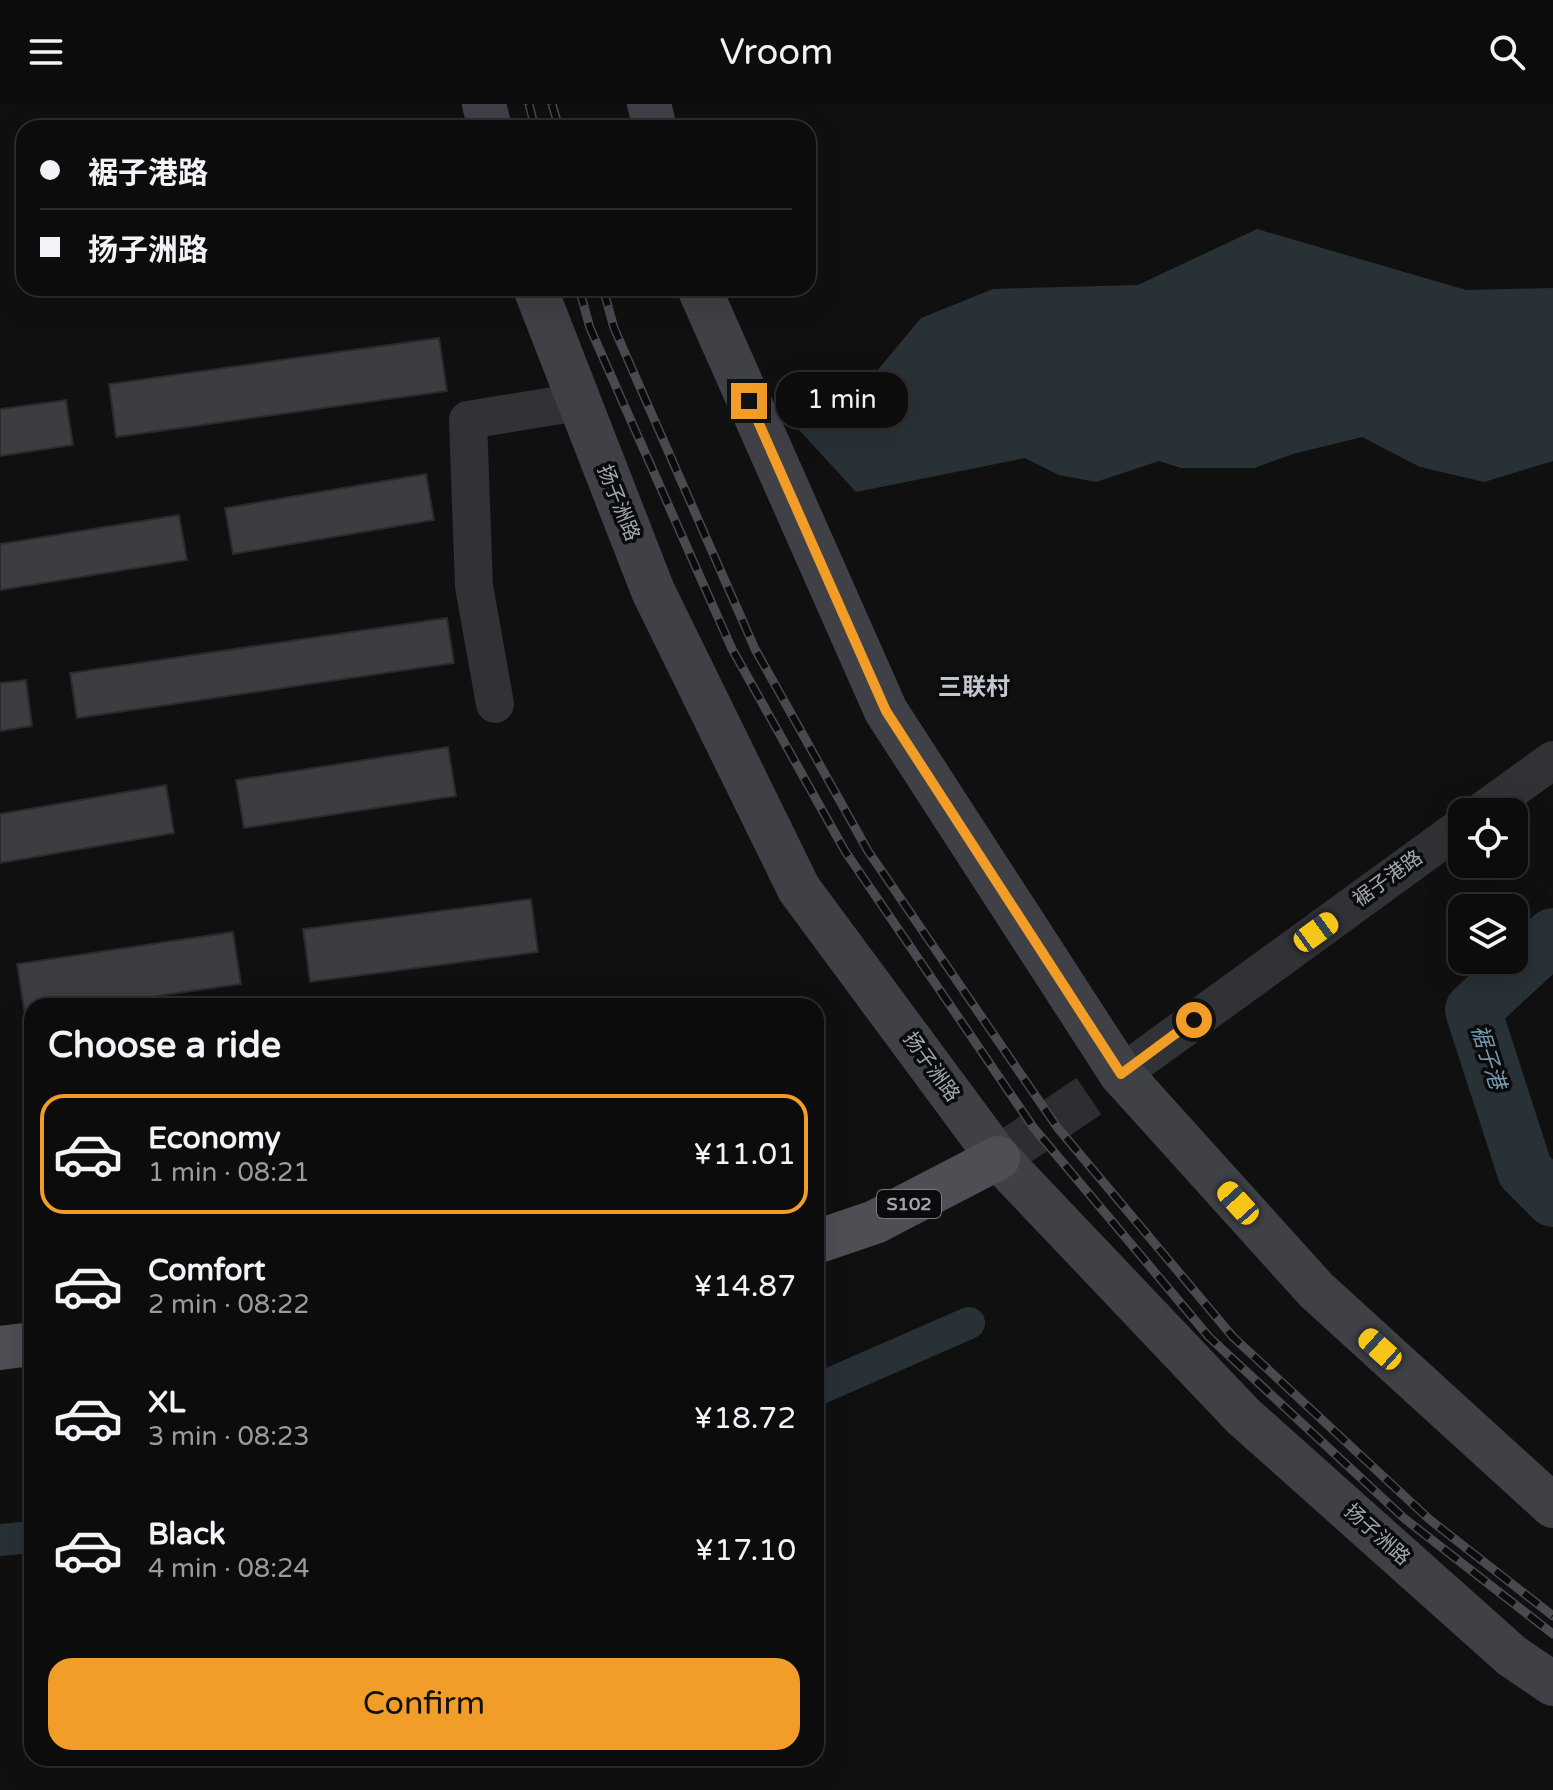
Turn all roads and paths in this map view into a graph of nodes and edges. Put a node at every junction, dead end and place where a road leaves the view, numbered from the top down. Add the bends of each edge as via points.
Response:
1 (538, 296) edge
2 (703, 296) edge
3 (578, 402) junction
4 (495, 704) dead end
5 (1553, 760) edge
6 (1500, 798) edge
7 (1448, 836) edge
8 (1121, 1074) junction
9 (998, 1158) junction
10 (824, 1239) edge
11 (24, 1345) edge
12 (0, 1348) edge
13 (1553, 1506) edge
14 (1553, 1684) edge

1 - 3 main road, 扬子洲路
2 - 8 main road via 886,711
3 - 4 street via 468,420 474,586
3 - 9 main road, 扬子洲路 via 653,591 799,889
5 - 6 street
7 - 8 street, 裾子港路
8 - 13 main road via 1316,1290
9 - 10 main road, S102 via 875,1222
9 - 14 main road, 扬子洲路 via 1243,1416 1512,1656
11 - 12 main road

